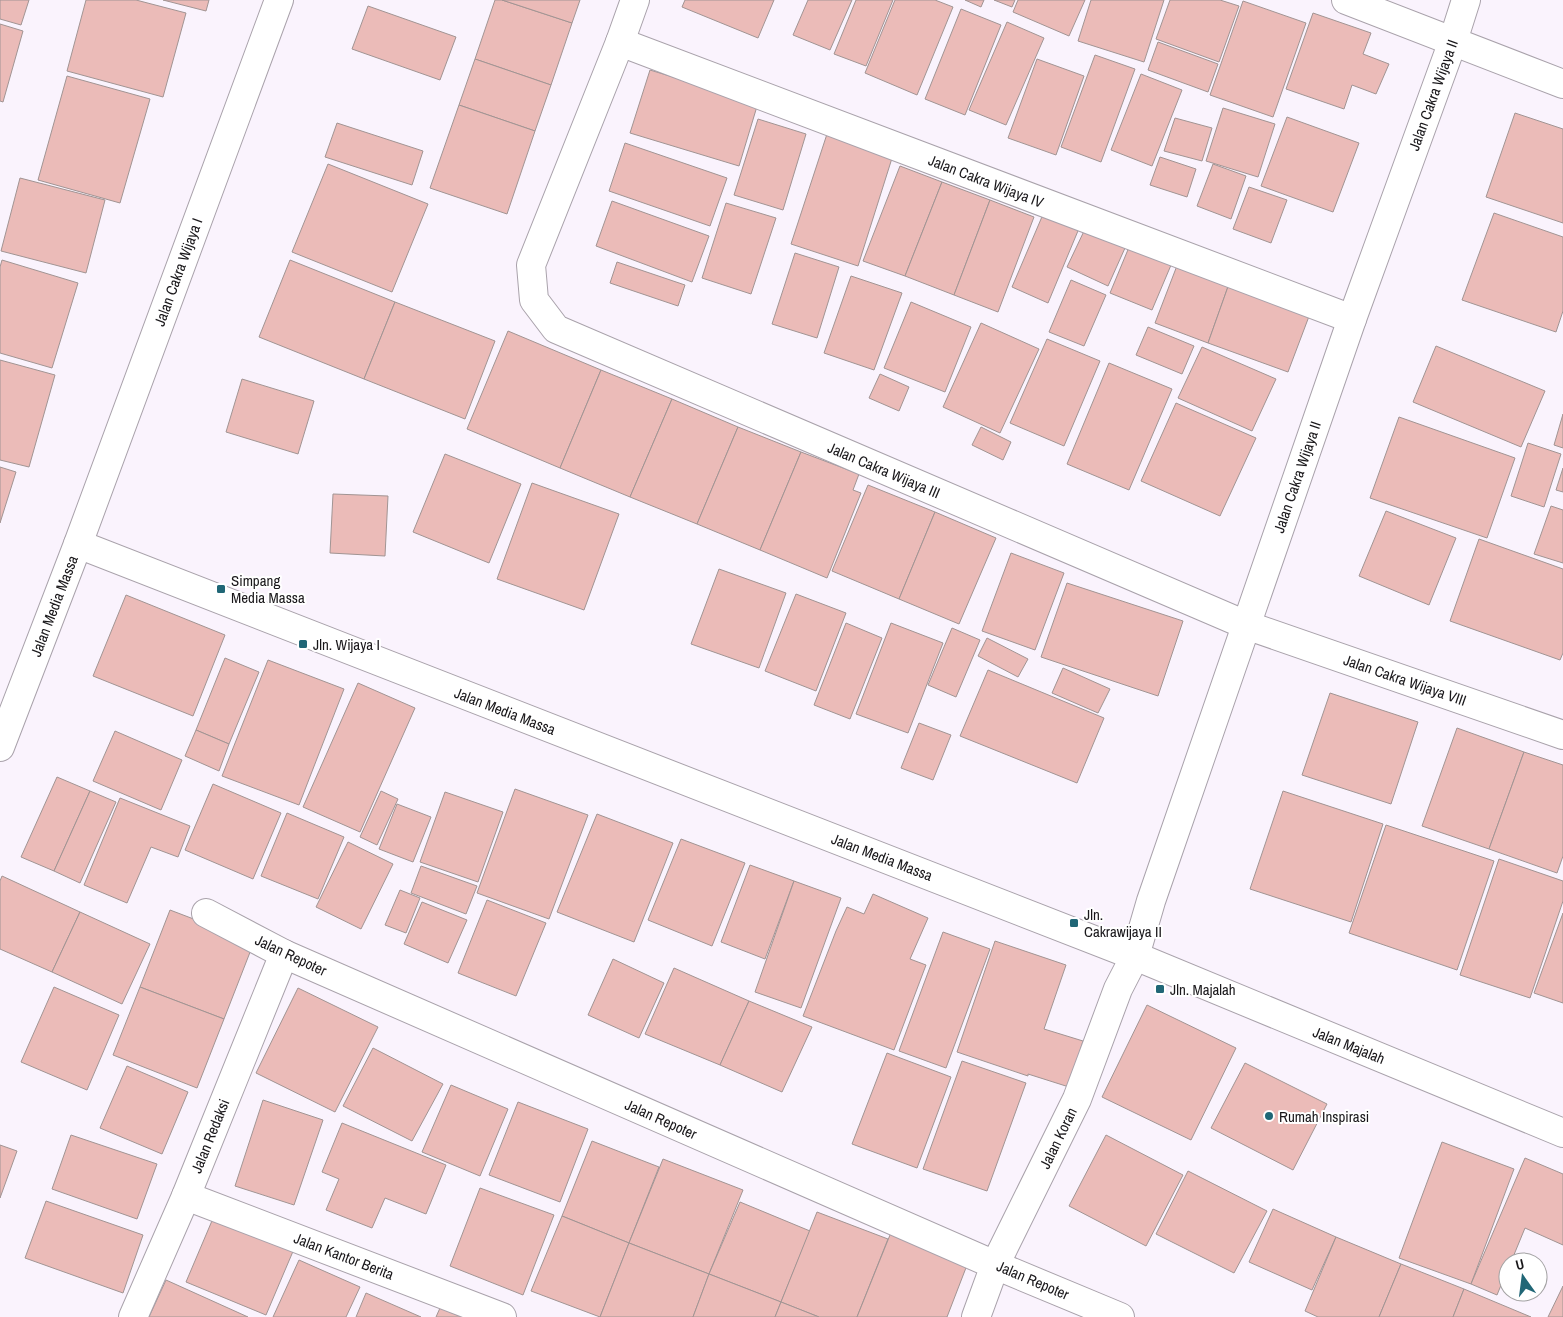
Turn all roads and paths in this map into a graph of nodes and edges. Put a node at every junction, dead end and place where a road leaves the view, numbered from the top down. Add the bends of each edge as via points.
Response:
1 (279, 0) edge
2 (636, 0) edge
3 (1346, 0) edge
4 (1466, 0) edge
5 (1453, 41) junction
6 (620, 42) junction
7 (1563, 84) edge
8 (1352, 319) junction
9 (78, 544) junction
10 (1246, 625) junction
11 (1563, 735) edge
12 (0, 747) edge
13 (206, 912) dead end
14 (284, 954) junction
15 (1135, 956) junction
16 (1563, 1133) edge
17 (186, 1196) junction
18 (995, 1265) junction
19 (133, 1317) edge
20 (502, 1317) edge
21 (976, 1317) edge
22 (1120, 1317) edge

1 - 9 street, Jalan Cakra Wijaya I
2 - 6 street
3 - 5 street
4 - 5 street, Jalan Cakra Wijaya II
5 - 7 street
5 - 8 street, Jalan Cakra Wijaya II
6 - 8 street, Jalan Cakra Wijaya IV
6 - 10 street, Jalan Cakra Wijaya III via 531,265 534,300 556,329
8 - 10 street, Jalan Cakra Wijaya II
9 - 12 street, Jalan Media Massa
9 - 15 street, Jalan Media Massa
10 - 11 street, Jalan Cakra Wijaya VIII
10 - 15 street, Jalan Cakra Wijaya II
13 - 14 street, Jalan Repoter
14 - 17 street, Jalan Redaksi
14 - 18 street, Jalan Repoter
15 - 16 street, Jalan Majalah
15 - 18 street, Jalan Koran via 1118,990 1077,1099
17 - 19 street, Jalan Redaksi
17 - 20 street, Jalan Kantor Berita
18 - 21 street, Jalan Koran
18 - 22 street, Jalan Repoter

